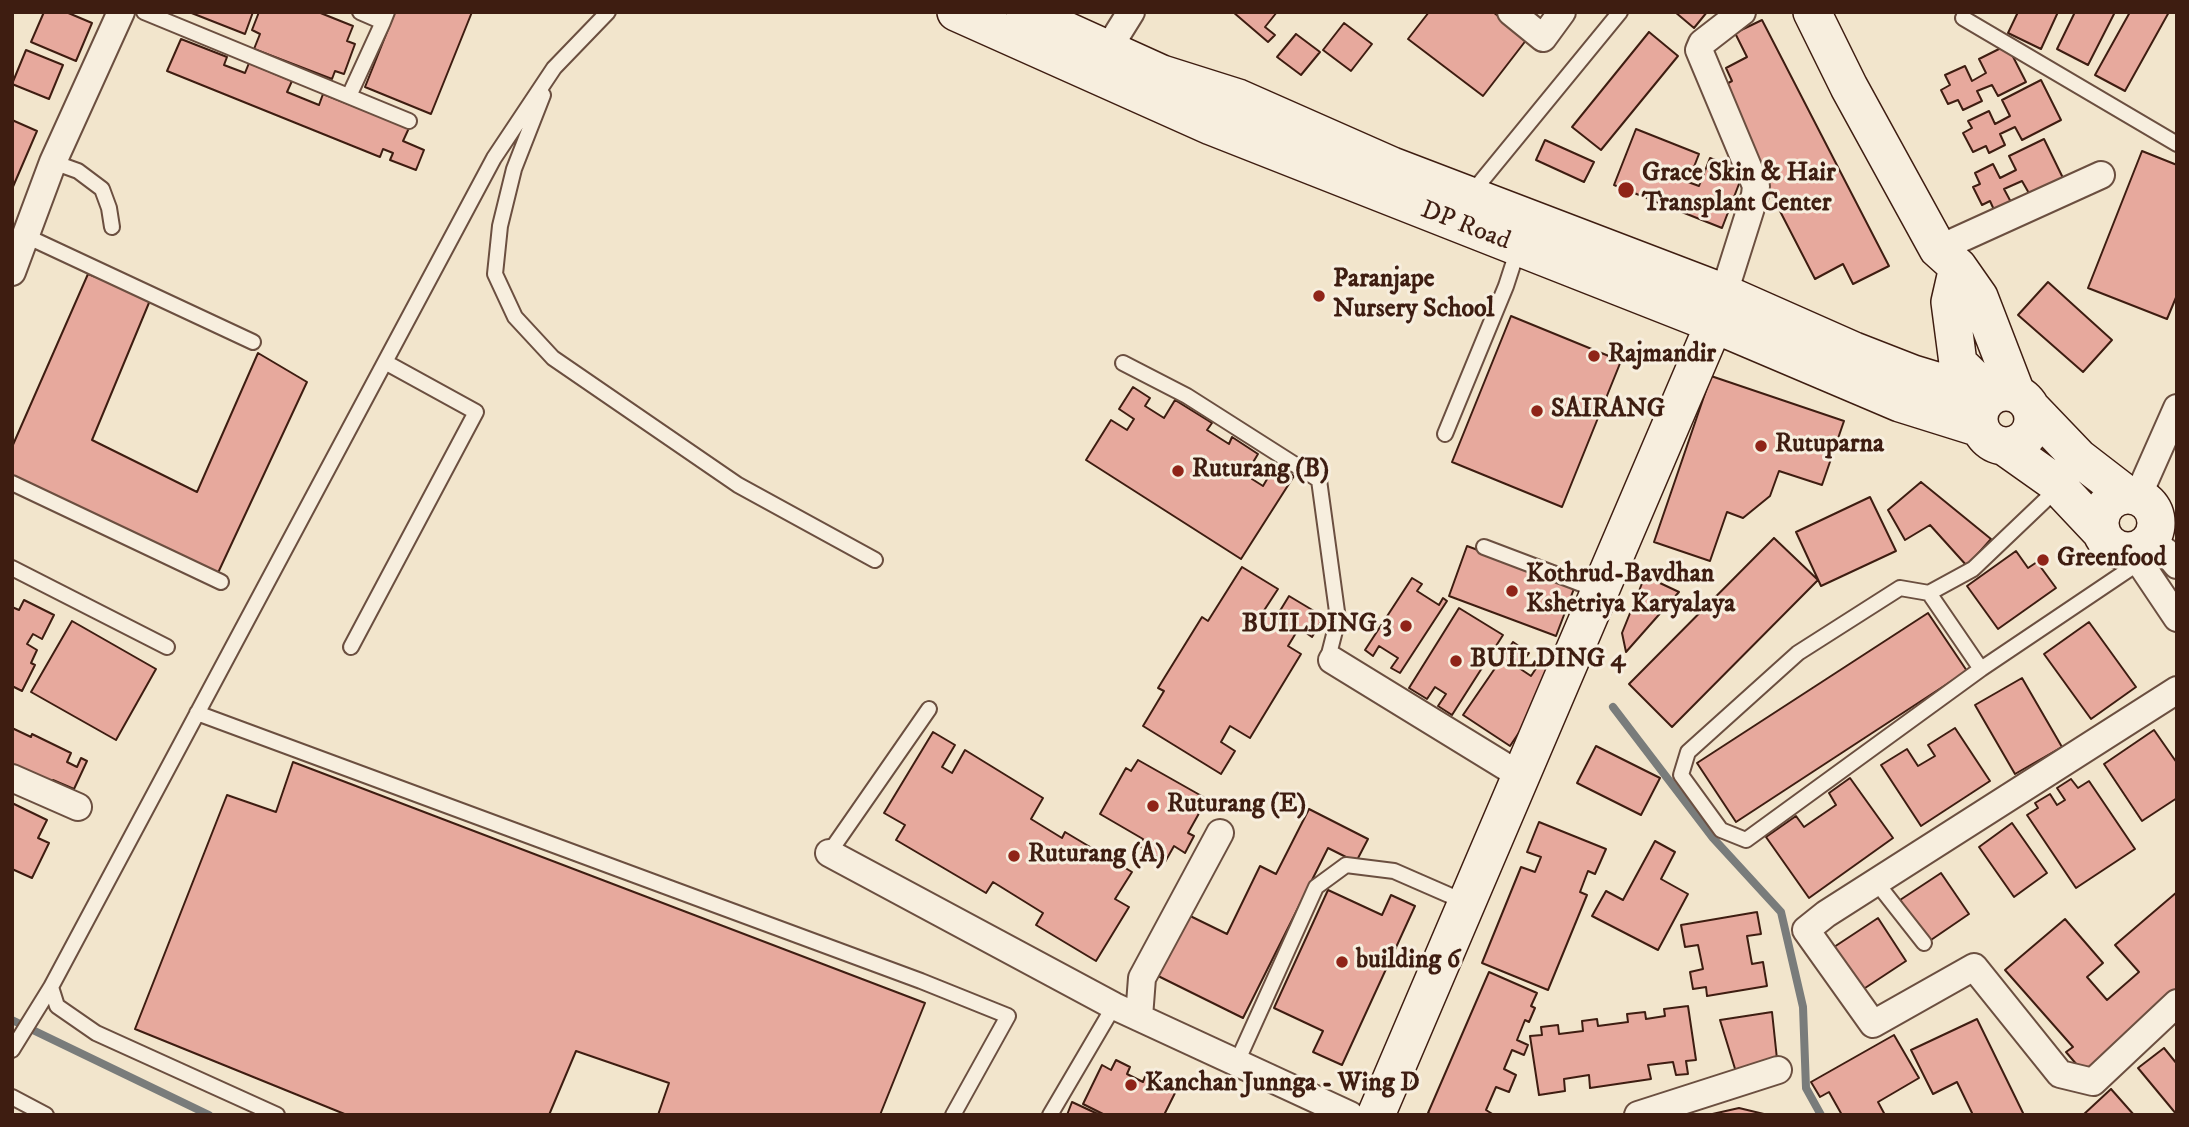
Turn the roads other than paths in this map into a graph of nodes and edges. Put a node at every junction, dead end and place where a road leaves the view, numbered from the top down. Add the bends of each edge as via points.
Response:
1 (121, 12) edge
2 (144, 12) edge
3 (360, 12) edge
4 (608, 12) edge
5 (956, 12) edge
6 (1025, 12) edge
7 (1131, 12) edge
8 (1511, 12) edge
9 (1562, 12) edge
10 (1620, 12) edge
11 (1742, 12) edge
12 (1812, 12) edge
13 (385, 17) edge
14 (1962, 18) dead end
15 (1108, 49) junction
16 (554, 68) junction
17 (349, 96) junction
18 (409, 121) dead end
19 (2177, 144) edge
20 (54, 162) junction
21 (2101, 174) dead end
22 (1469, 196) junction
23 (112, 227) dead end
24 (19, 233) edge
25 (1519, 248) junction
26 (1948, 258) junction
27 (12, 272) edge
28 (1719, 309) junction
29 (253, 342) dead end
30 (385, 362) junction
31 (1123, 363) dead end
32 (2177, 408) edge
33 (2002, 412) junction
34 (1445, 434) dead end
35 (12, 483) edge
36 (2059, 487) junction
37 (2145, 526) edge
38 (1483, 547) dead end
39 (875, 559) dead end
40 (2177, 565) edge
41 (12, 568) edge
42 (221, 582) dead end
43 (1601, 591) junction
44 (1929, 593) junction
45 (2177, 618) edge
46 (166, 647) dead end
47 (351, 648) dead end
48 (1332, 660) joint
49 (1981, 669) junction
50 (2177, 690) edge
51 (929, 709) dead end
52 (197, 713) junction
53 (1521, 776) junction
54 (12, 778) edge
55 (78, 807) dead end
56 (1220, 833) dead end
57 (829, 853) joint
58 (1876, 882) junction
59 (1467, 903) junction
60 (1924, 943) dead end
61 (51, 987) junction
62 (2177, 1003) edge
63 (1114, 1006) junction
64 (1139, 1017) junction
65 (14, 1047) edge
66 (1237, 1062) junction
67 (1778, 1070) dead end
68 (12, 1097) edge
69 (47, 1115) edge
70 (277, 1115) edge
71 (953, 1115) edge
72 (1050, 1115) edge
73 (1350, 1115) edge
74 (1376, 1115) edge
75 (1638, 1115) edge

1 - 20 street
2 - 17 lane
3 - 13 lane
4 - 16 lane
5 - 25 main road, DP Road via 1211,126
6 - 15 main road, DP Road
7 - 15 street
8 - 9 street via 1543,38
10 - 22 lane
11 - 28 street via 1699,50 1756,186
12 - 26 main road via 1849,87
13 - 17 lane
14 - 19 lane
15 - 22 main road, DP Road via 1162,74 1238,98
16 - 30 lane via 495,158
16 - 39 lane via 514,169 500,226 495,274 515,317 553,358 738,485
17 - 18 lane
20 - 23 lane via 78,171 102,188
20 - 24 street
21 - 26 street
22 - 28 main road, DP Road
24 - 27 street
24 - 29 lane
25 - 28 main road, DP Road
25 - 34 lane
26 - 33 main road via 1958,363
28 - 33 main road, DP Road via 1900,403
28 - 43 main road
30 - 47 lane via 476,412
30 - 52 lane
31 - 48 lane via 1187,397 1319,480 1338,619 1328,658
32 - 37 street
33 - 36 main road
33 - 37 main road via 2079,458
35 - 42 lane
36 - 37 main road
36 - 44 lane via 1973,569
37 - 40 street
37 - 45 street
37 - 49 lane
38 - 43 lane
41 - 46 lane
43 - 53 main road
44 - 49 lane
44 - 49 lane via 1900,588 1798,653 1688,752 1681,775 1721,830 1746,840
48 - 53 street
50 - 58 street
51 - 57 lane
52 - 61 lane
52 - 71 lane via 1008,1016
53 - 59 main road
54 - 55 street
56 - 64 street via 1142,978
57 - 63 street
58 - 60 lane
58 - 62 street via 1805,930 1873,1024 1974,968 2060,1074 2093,1082
59 - 66 lane via 1394,871 1346,865 1316,887
59 - 74 main road
61 - 65 lane
61 - 70 lane via 57,1006 96,1033
63 - 64 street
63 - 72 lane
64 - 66 street
66 - 73 street
67 - 75 street
68 - 69 lane

